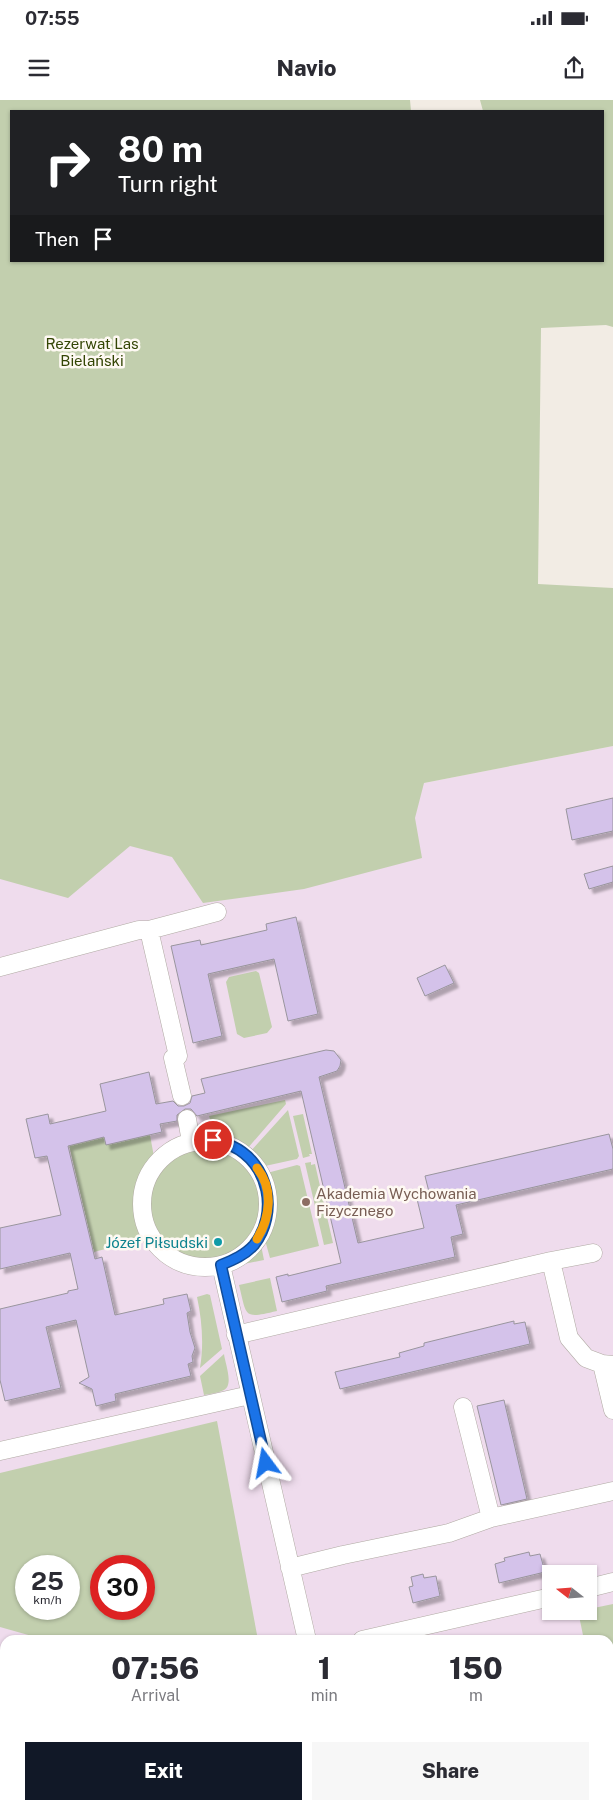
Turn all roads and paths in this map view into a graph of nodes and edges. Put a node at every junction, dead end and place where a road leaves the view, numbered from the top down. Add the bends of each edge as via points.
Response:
1 (217, 912) dead end
2 (150, 930) junction
3 (0, 967) edge
4 (182, 1096) dead end
5 (187, 1119) dead end
6 (191, 1142) junction
7 (593, 1253) dead end
8 (551, 1261) junction
9 (221, 1265) junction
10 (236, 1335) junction
11 (607, 1364) edge
12 (250, 1395) junction
13 (463, 1407) dead end
14 (613, 1410) edge
15 (0, 1451) edge
16 (613, 1491) edge
17 (491, 1518) junction
18 (290, 1568) junction
19 (613, 1582) edge
20 (598, 1586) edge
21 (542, 1599) edge
22 (306, 1635) edge
23 (384, 1635) edge

1 - 2 street
2 - 3 street
2 - 4 street via 178,1056 173,1058
5 - 6 street
6 - 9 street via 213,1140 248,1156 260,1172 267,1190 264,1228 254,1245 239,1258
6 - 9 street via 172,1149 155,1164 144,1184 141,1206 146,1228 158,1247 176,1261 198,1267
7 - 8 street
8 - 10 street
8 - 11 street via 569,1338 586,1358
9 - 10 street
10 - 12 street
11 - 14 street
12 - 15 street
12 - 18 street
13 - 17 street
16 - 17 street
17 - 18 street via 449,1533
18 - 22 street
19 - 20 street
21 - 23 street

